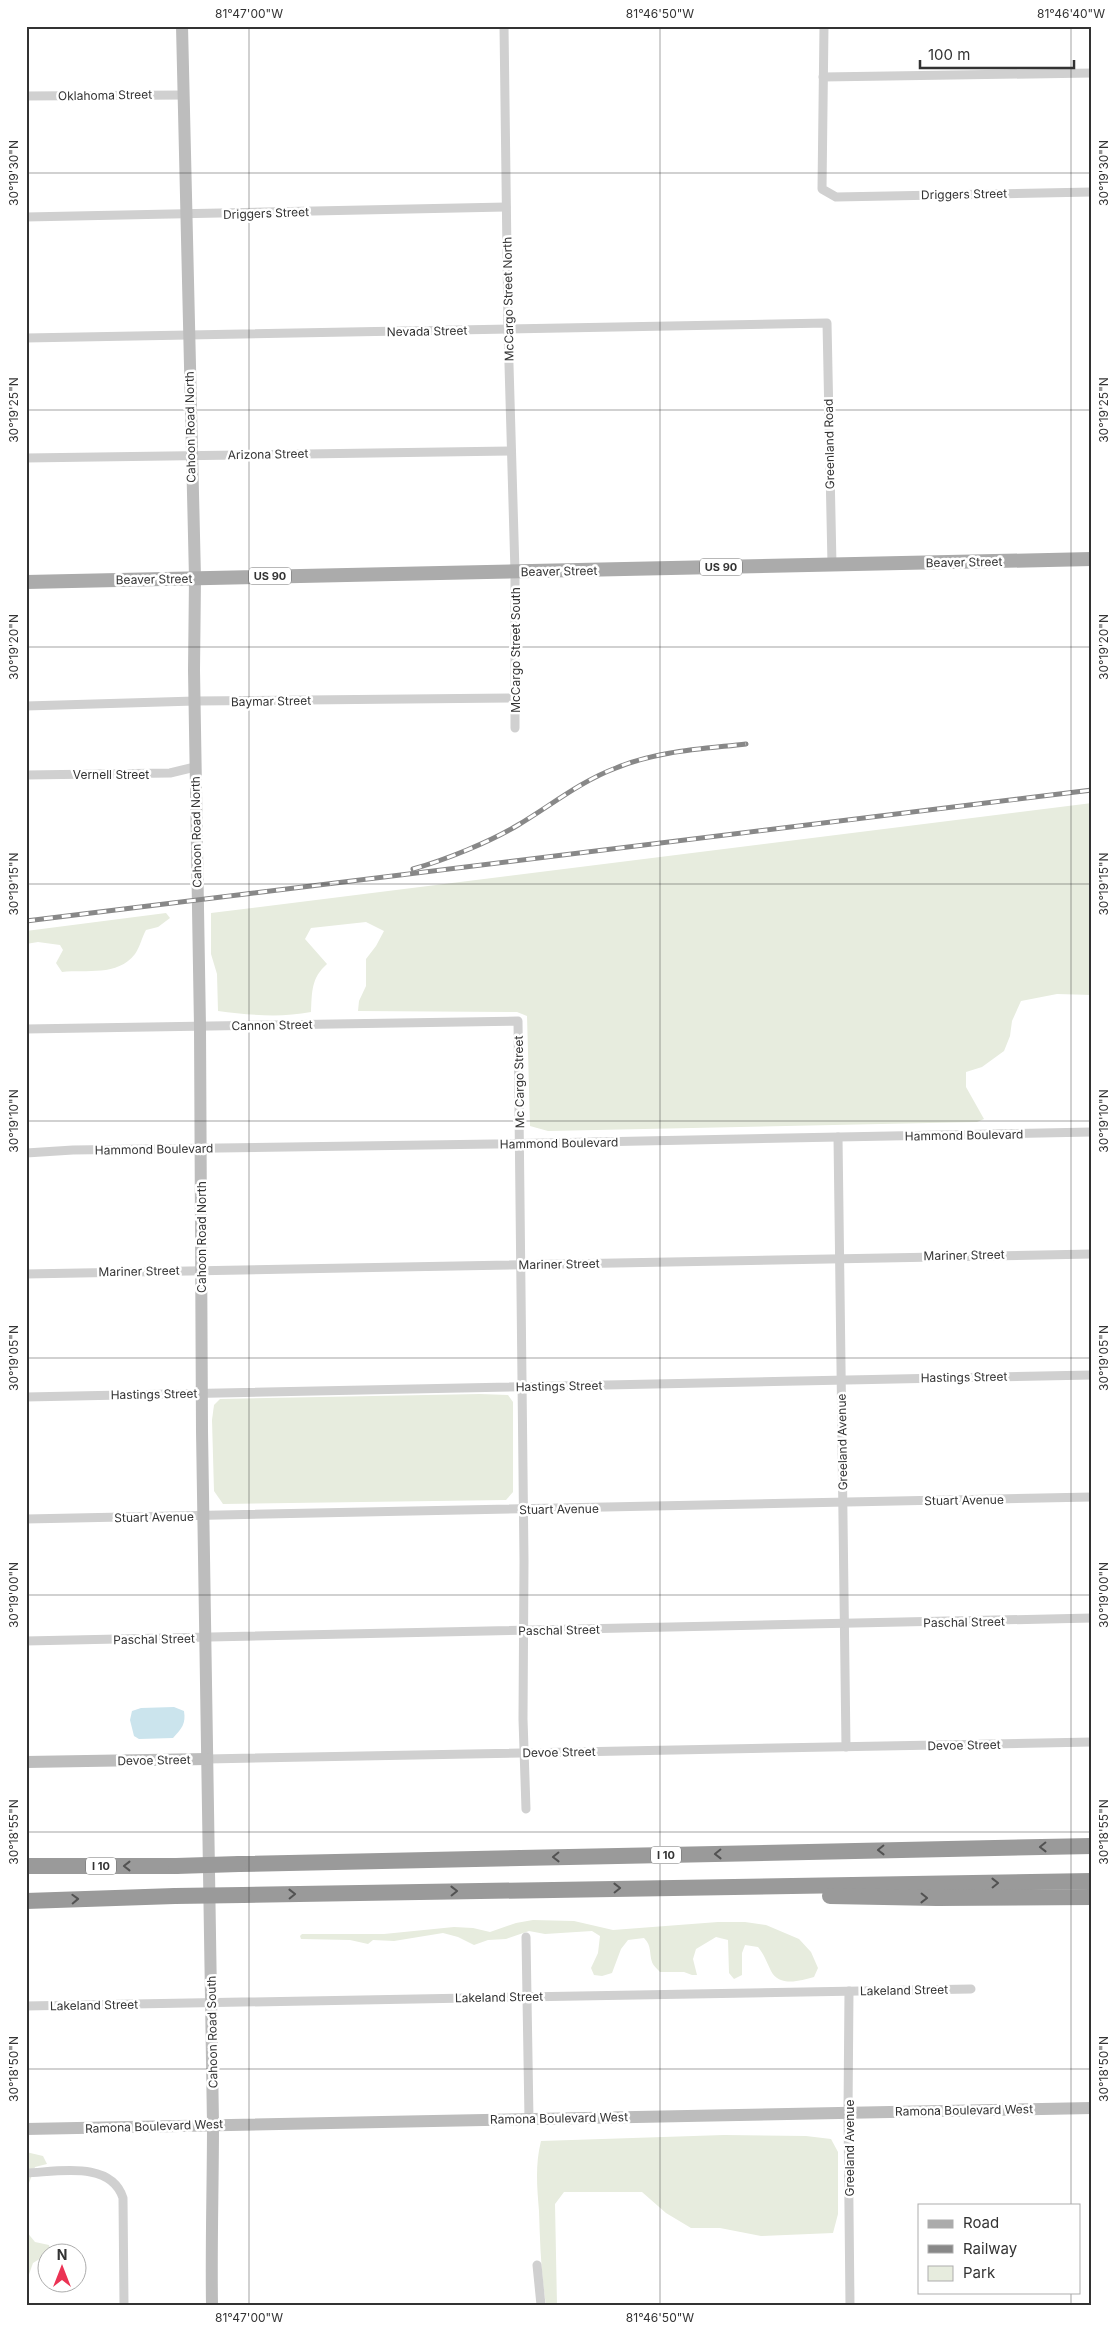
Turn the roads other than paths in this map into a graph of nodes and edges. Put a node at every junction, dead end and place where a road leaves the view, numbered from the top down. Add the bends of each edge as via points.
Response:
1 (182, 26) edge
2 (504, 26) edge
3 (824, 26) edge
4 (1092, 73) edge
5 (823, 77) junction
6 (184, 94) junction
7 (26, 96) edge
8 (1092, 192) edge
9 (506, 207) junction
10 (186, 214) junction
11 (26, 217) edge
12 (827, 323) joint
13 (508, 330) junction
14 (188, 336) junction
15 (26, 338) edge
16 (511, 451) junction
17 (190, 455) junction
18 (26, 458) edge
19 (1092, 559) edge
20 (832, 565) junction
21 (515, 572) junction
22 (195, 578) junction
23 (26, 582) edge
24 (515, 698) junction
25 (195, 702) junction
26 (26, 706) edge
27 (515, 728) dead end
28 (195, 767) junction
29 (26, 775) edge
30 (518, 1021) joint
31 (200, 1026) junction
32 (26, 1029) edge
33 (1092, 1132) edge
34 (838, 1137) junction
35 (520, 1144) junction
36 (200, 1149) junction
37 (26, 1153) edge
38 (1092, 1254) edge
39 (840, 1258) junction
40 (521, 1264) junction
41 (201, 1271) junction
42 (26, 1274) edge
43 (1092, 1375) edge
44 (841, 1380) junction
45 (521, 1386) junction
46 (202, 1393) junction
47 (26, 1397) edge
48 (1092, 1497) edge
49 (844, 1503) junction
50 (522, 1509) junction
51 (204, 1516) junction
52 (26, 1519) edge
53 (1092, 1618) edge
54 (844, 1625) junction
55 (524, 1631) junction
56 (207, 1638) junction
57 (26, 1641) edge
58 (1092, 1742) edge
59 (846, 1747) junction
60 (525, 1753) junction
61 (207, 1759) junction
62 (26, 1762) edge
63 (526, 1809) dead end
64 (1092, 1846) edge
65 (26, 1866) edge
66 (1092, 1881) edge
67 (736, 1886) junction
68 (1092, 1896) edge
69 (26, 1901) edge
70 (526, 1937) dead end
71 (971, 1989) dead end
72 (849, 1991) junction
73 (528, 1997) junction
74 (211, 2003) junction
75 (26, 2006) edge
76 (1092, 2108) edge
77 (848, 2113) junction
78 (529, 2119) junction
79 (213, 2124) junction
80 (26, 2129) edge
81 (26, 2173) edge
82 (537, 2265) dead end
83 (124, 2305) edge
84 (212, 2305) edge
85 (541, 2305) edge
86 (850, 2305) edge

1 - 6 street, Cahoon Road North
2 - 9 street, McCargo Street North
3 - 5 street
4 - 5 street
5 - 8 street, Driggers Street via 822,189 836,197
6 - 7 street, Oklahoma Street
6 - 10 street, Cahoon Road North
9 - 10 street, Driggers Street
9 - 13 street, McCargo Street North
10 - 11 street, Driggers Street
10 - 14 street, Cahoon Road North
12 - 13 street, Nevada Street
12 - 20 street, Greenland Road
13 - 14 street, Nevada Street
13 - 16 street, McCargo Street North
14 - 15 street, Nevada Street
14 - 17 street, Cahoon Road North
16 - 17 street, Arizona Street
16 - 21 street, McCargo Street North
17 - 18 street, Arizona Street
17 - 22 street, Cahoon Road North
19 - 20 main road, Beaver Street / US 90
20 - 21 main road, Beaver Street / US 90
21 - 22 main road, Beaver Street / US 90
21 - 24 street, McCargo Street South
22 - 23 main road, Beaver Street / US 90
22 - 25 street, Cahoon Road North
24 - 25 street, Baymar Street
24 - 27 street, McCargo Street South
25 - 26 street, Baymar Street
25 - 28 street, Cahoon Road North
28 - 29 street, Vernell Street via 170,774
28 - 31 street, Cahoon Road North
30 - 31 street, Cannon Street
30 - 35 street, Mc Cargo Street
31 - 32 street, Cannon Street
31 - 36 street, Cahoon Road North
33 - 34 street, Hammond Boulevard
34 - 35 street, Hammond Boulevard
34 - 39 street, Greeland Avenue
35 - 36 street, Hammond Boulevard
35 - 40 street
36 - 37 street, Hammond Boulevard
36 - 41 street, Cahoon Road North
38 - 39 street, Mariner Street
39 - 40 street, Mariner Street
39 - 44 street, Greeland Avenue
40 - 41 street, Mariner Street
40 - 45 street
41 - 42 street, Mariner Street
41 - 46 street, Cahoon Road North
43 - 44 street, Hastings Street
44 - 45 street, Hastings Street
44 - 49 street, Greeland Avenue
45 - 46 street, Hastings Street
45 - 50 street
46 - 47 street, Hastings Street
46 - 51 street, Cahoon Road North
48 - 49 street, Stuart Avenue
49 - 50 street, Stuart Avenue
49 - 54 street, Greeland Avenue
50 - 51 street, Stuart Avenue
50 - 55 street
51 - 52 street, Stuart Avenue
51 - 56 street, Cahoon Road North
53 - 54 street, Paschal Street
54 - 55 street, Paschal Street
54 - 59 street, Greeland Avenue
55 - 56 street, Paschal Street
55 - 60 street
56 - 57 street, Paschal Street
56 - 61 street
58 - 59 street, Devoe Street
59 - 60 street, Devoe Street
60 - 61 street, Devoe Street
60 - 63 street
61 - 62 street, Devoe Street
61 - 74 street, Cahoon Road South
64 -> 65 highway, I 10, bridge via 176,1866
67 -> 66 highway
67 -> 68 highway via 778,1894 937,1898
69 -> 67 highway, bridge
70 - 73 street
71 - 72 street, Lakeland Street
72 - 73 street, Lakeland Street
72 - 77 street, Greeland Avenue
73 - 74 street, Lakeland Street
73 - 78 street
74 - 75 street, Lakeland Street
74 - 79 street, Cahoon Road South
76 - 77 street, Ramona Boulevard West
77 - 78 street, Ramona Boulevard West
77 - 86 street, Greeland Avenue
78 - 79 street, Ramona Boulevard West
79 - 80 street, Ramona Boulevard West
79 - 84 street, Cahoon Road South
81 - 83 street via 90,2172 109,2178 117,2187 123,2198
82 - 85 street

